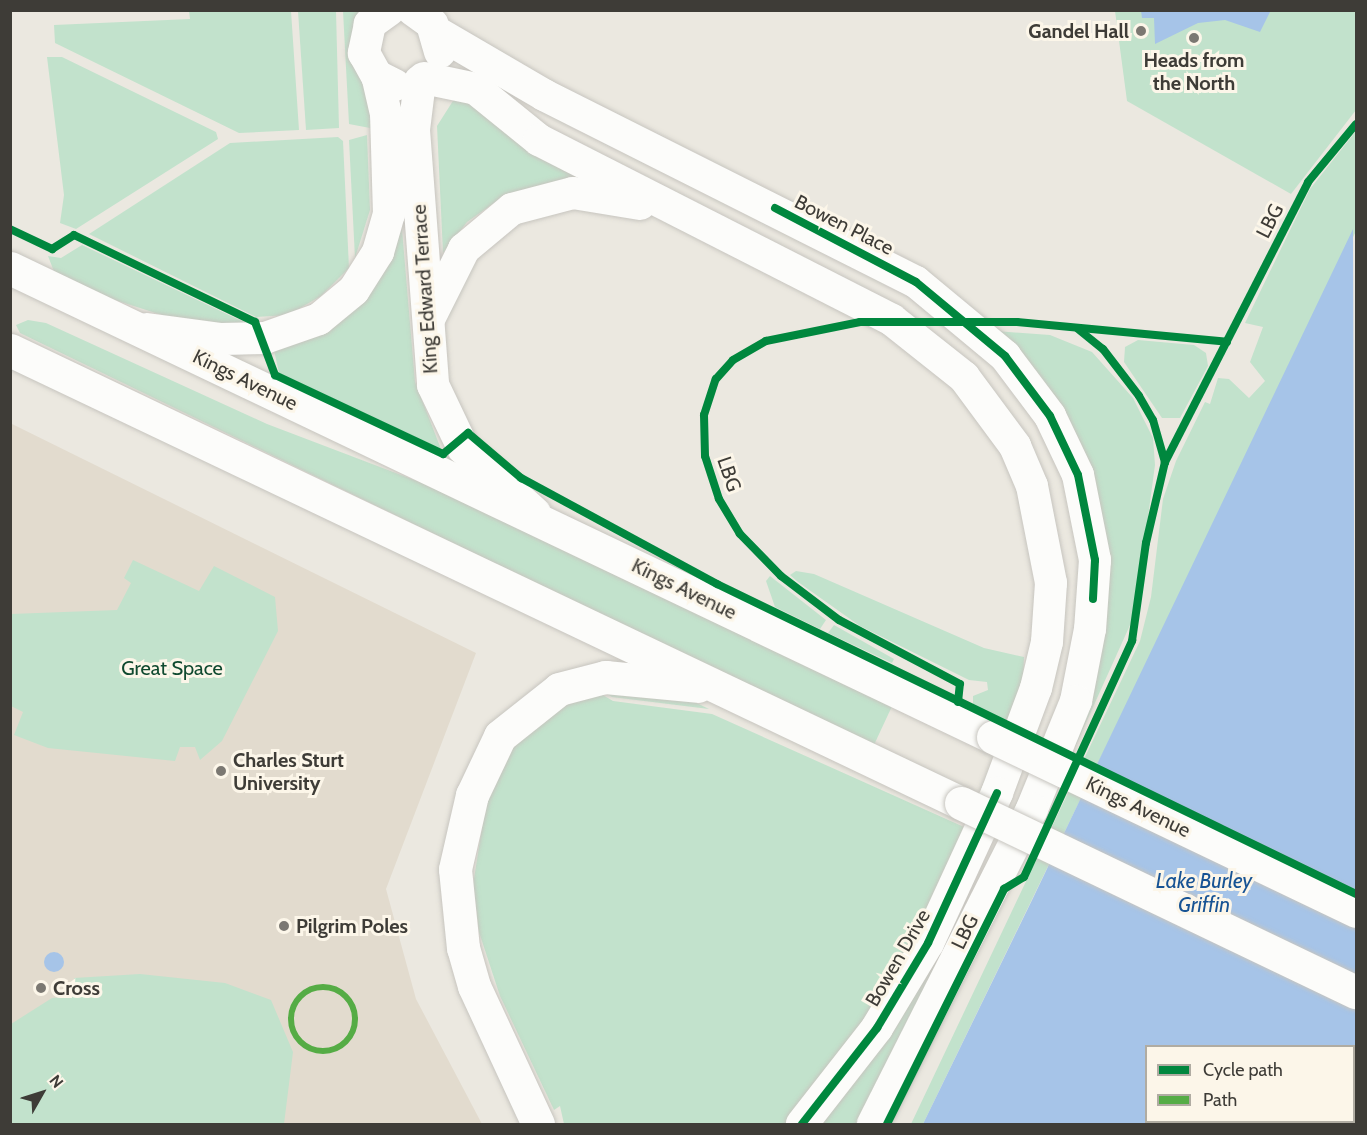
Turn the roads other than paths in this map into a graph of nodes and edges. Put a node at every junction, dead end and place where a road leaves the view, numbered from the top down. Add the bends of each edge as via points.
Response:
1 (384, 12) edge
2 (425, 18) edge
3 (377, 76) junction
4 (422, 80) junction
5 (703, 226) junction
6 (10, 268) edge
7 (134, 327) junction
8 (427, 342) junction
9 (10, 350) edge
10 (548, 525) junction
11 (725, 689) junction
12 (1356, 911) edge
13 (1356, 992) edge
14 (538, 1125) edge
15 (802, 1125) edge
16 (873, 1125) edge

1 - 3 main road, King Edward Terrace via 363,43 366,63
2 - 4 main road, King Edward Terrace via 440,53
2 - 16 main road, Bowen Place via 544,95 907,276 985,336 1050,416 1078,474 1095,560 1085,664 1076,701 1032,809
3 - 4 main road via 402,86
3 - 7 main road, King Edward Terrace via 386,114 389,214 378,252 354,290 319,319 265,338 221,339
4 - 5 main road via 476,89 539,140
4 - 8 main road, King Edward Terrace via 414,130
5 - 8 main road via 603,195 557,194 529,201 496,219 464,249 436,296
5 - 15 main road, Bowen Drive via 850,296 925,342 991,410 1032,486 1051,583 1047,642 997,793 928,943 877,1028
6 - 7 main road, Kings Avenue
7 - 10 main road, Kings Avenue
8 - 10 main road, King Edward Terrace via 436,397 452,433
9 - 11 main road
10 - 12 main road, Kings Avenue, bridge
11 - 13 main road, bridge
11 - 14 main road via 622,677 574,682 511,724 481,772 455,869 463,948 474,986

